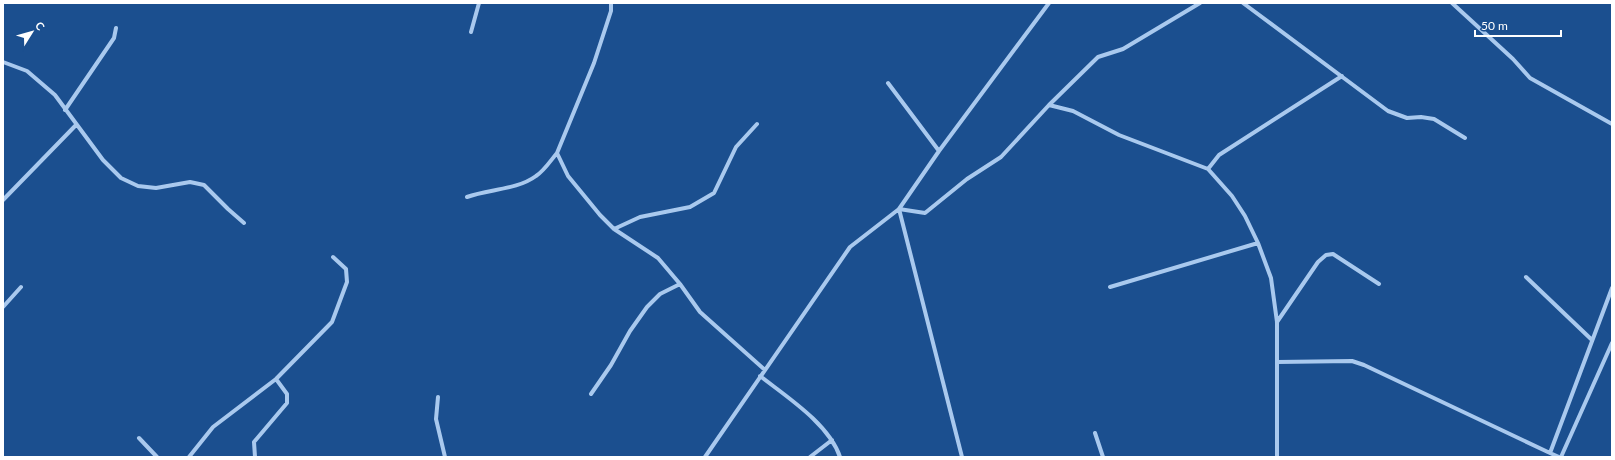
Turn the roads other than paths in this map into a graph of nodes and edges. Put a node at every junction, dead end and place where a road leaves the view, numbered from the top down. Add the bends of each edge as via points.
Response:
1 (479, 3) edge
2 (611, 3) edge
3 (1048, 3) edge
4 (1200, 3) edge
5 (1243, 3) edge
6 (1452, 3) edge
7 (116, 28) dead end
8 (471, 32) dead end
9 (3, 62) edge
10 (1342, 76) junction
11 (888, 83) dead end
12 (1049, 104) junction
13 (65, 110) junction
14 (757, 124) dead end
15 (1612, 124) edge
16 (76, 125) junction
17 (1465, 138) dead end
18 (939, 151) junction
19 (557, 152) junction
20 (1208, 169) junction
21 (467, 198) dead end
22 (3, 200) edge
23 (899, 209) junction
24 (244, 223) dead end
25 (614, 229) junction
26 (1258, 243) junction
27 (333, 257) dead end
28 (1526, 277) dead end
29 (680, 284) junction
30 (1379, 284) dead end
31 (21, 287) dead end
32 (1110, 287) dead end
33 (1612, 288) edge
34 (3, 307) edge
35 (1277, 322) junction
36 (1592, 340) junction
37 (1612, 343) edge
38 (1277, 362) junction
39 (765, 370) junction
40 (760, 376) junction
41 (276, 379) junction
42 (591, 394) dead end
43 (438, 397) dead end
44 (1095, 433) dead end
45 (139, 438) dead end
46 (832, 440) junction
47 (1550, 453) junction
48 (157, 457) edge
49 (189, 457) edge
50 (255, 457) edge
51 (445, 457) edge
52 (705, 457) edge
53 (810, 457) edge
54 (840, 457) edge
55 (962, 457) edge
56 (1103, 457) edge
57 (1277, 457) edge
58 (1560, 457) edge

1 - 8 street
2 - 19 street via 611,12 594,63
3 - 18 street
4 - 12 street via 1123,49 1098,57
5 - 10 street
6 - 15 street via 1530,78
7 - 13 street via 114,38
9 - 13 street via 27,71 55,95
10 - 17 street via 1388,111 1407,118 1434,119
10 - 20 street via 1219,155
11 - 18 street
12 - 20 street via 1074,111 1119,135
12 - 23 street via 1001,157 967,179 925,214
13 - 16 street
14 - 25 street via 736,147 714,193 690,206 640,217
16 - 22 street
16 - 24 street via 103,160 121,178 138,186 156,188 190,182 204,185
18 - 23 street
19 - 21 street via 538,175 526,183
19 - 25 street via 568,176
20 - 26 street via 1232,196
23 - 39 street via 850,247
23 - 55 street
25 - 29 street via 658,258
26 - 32 street
26 - 35 street via 1271,278
27 - 41 street via 346,269 347,282 335,316
28 - 36 street
29 - 39 street via 700,312
29 - 42 street via 660,294 647,307
30 - 35 street via 1333,254 1326,255 1318,262
31 - 34 street
33 - 36 street
35 - 38 street
36 - 47 street
37 - 58 street
38 - 47 street via 1352,361
38 - 57 street
39 - 40 street
40 - 46 street via 803,410
40 - 52 street
41 - 49 street via 213,427
41 - 50 street via 287,394 287,403 254,442
43 - 51 street via 436,419
44 - 56 street
45 - 48 street
46 - 53 street
46 - 54 street
47 - 58 street

